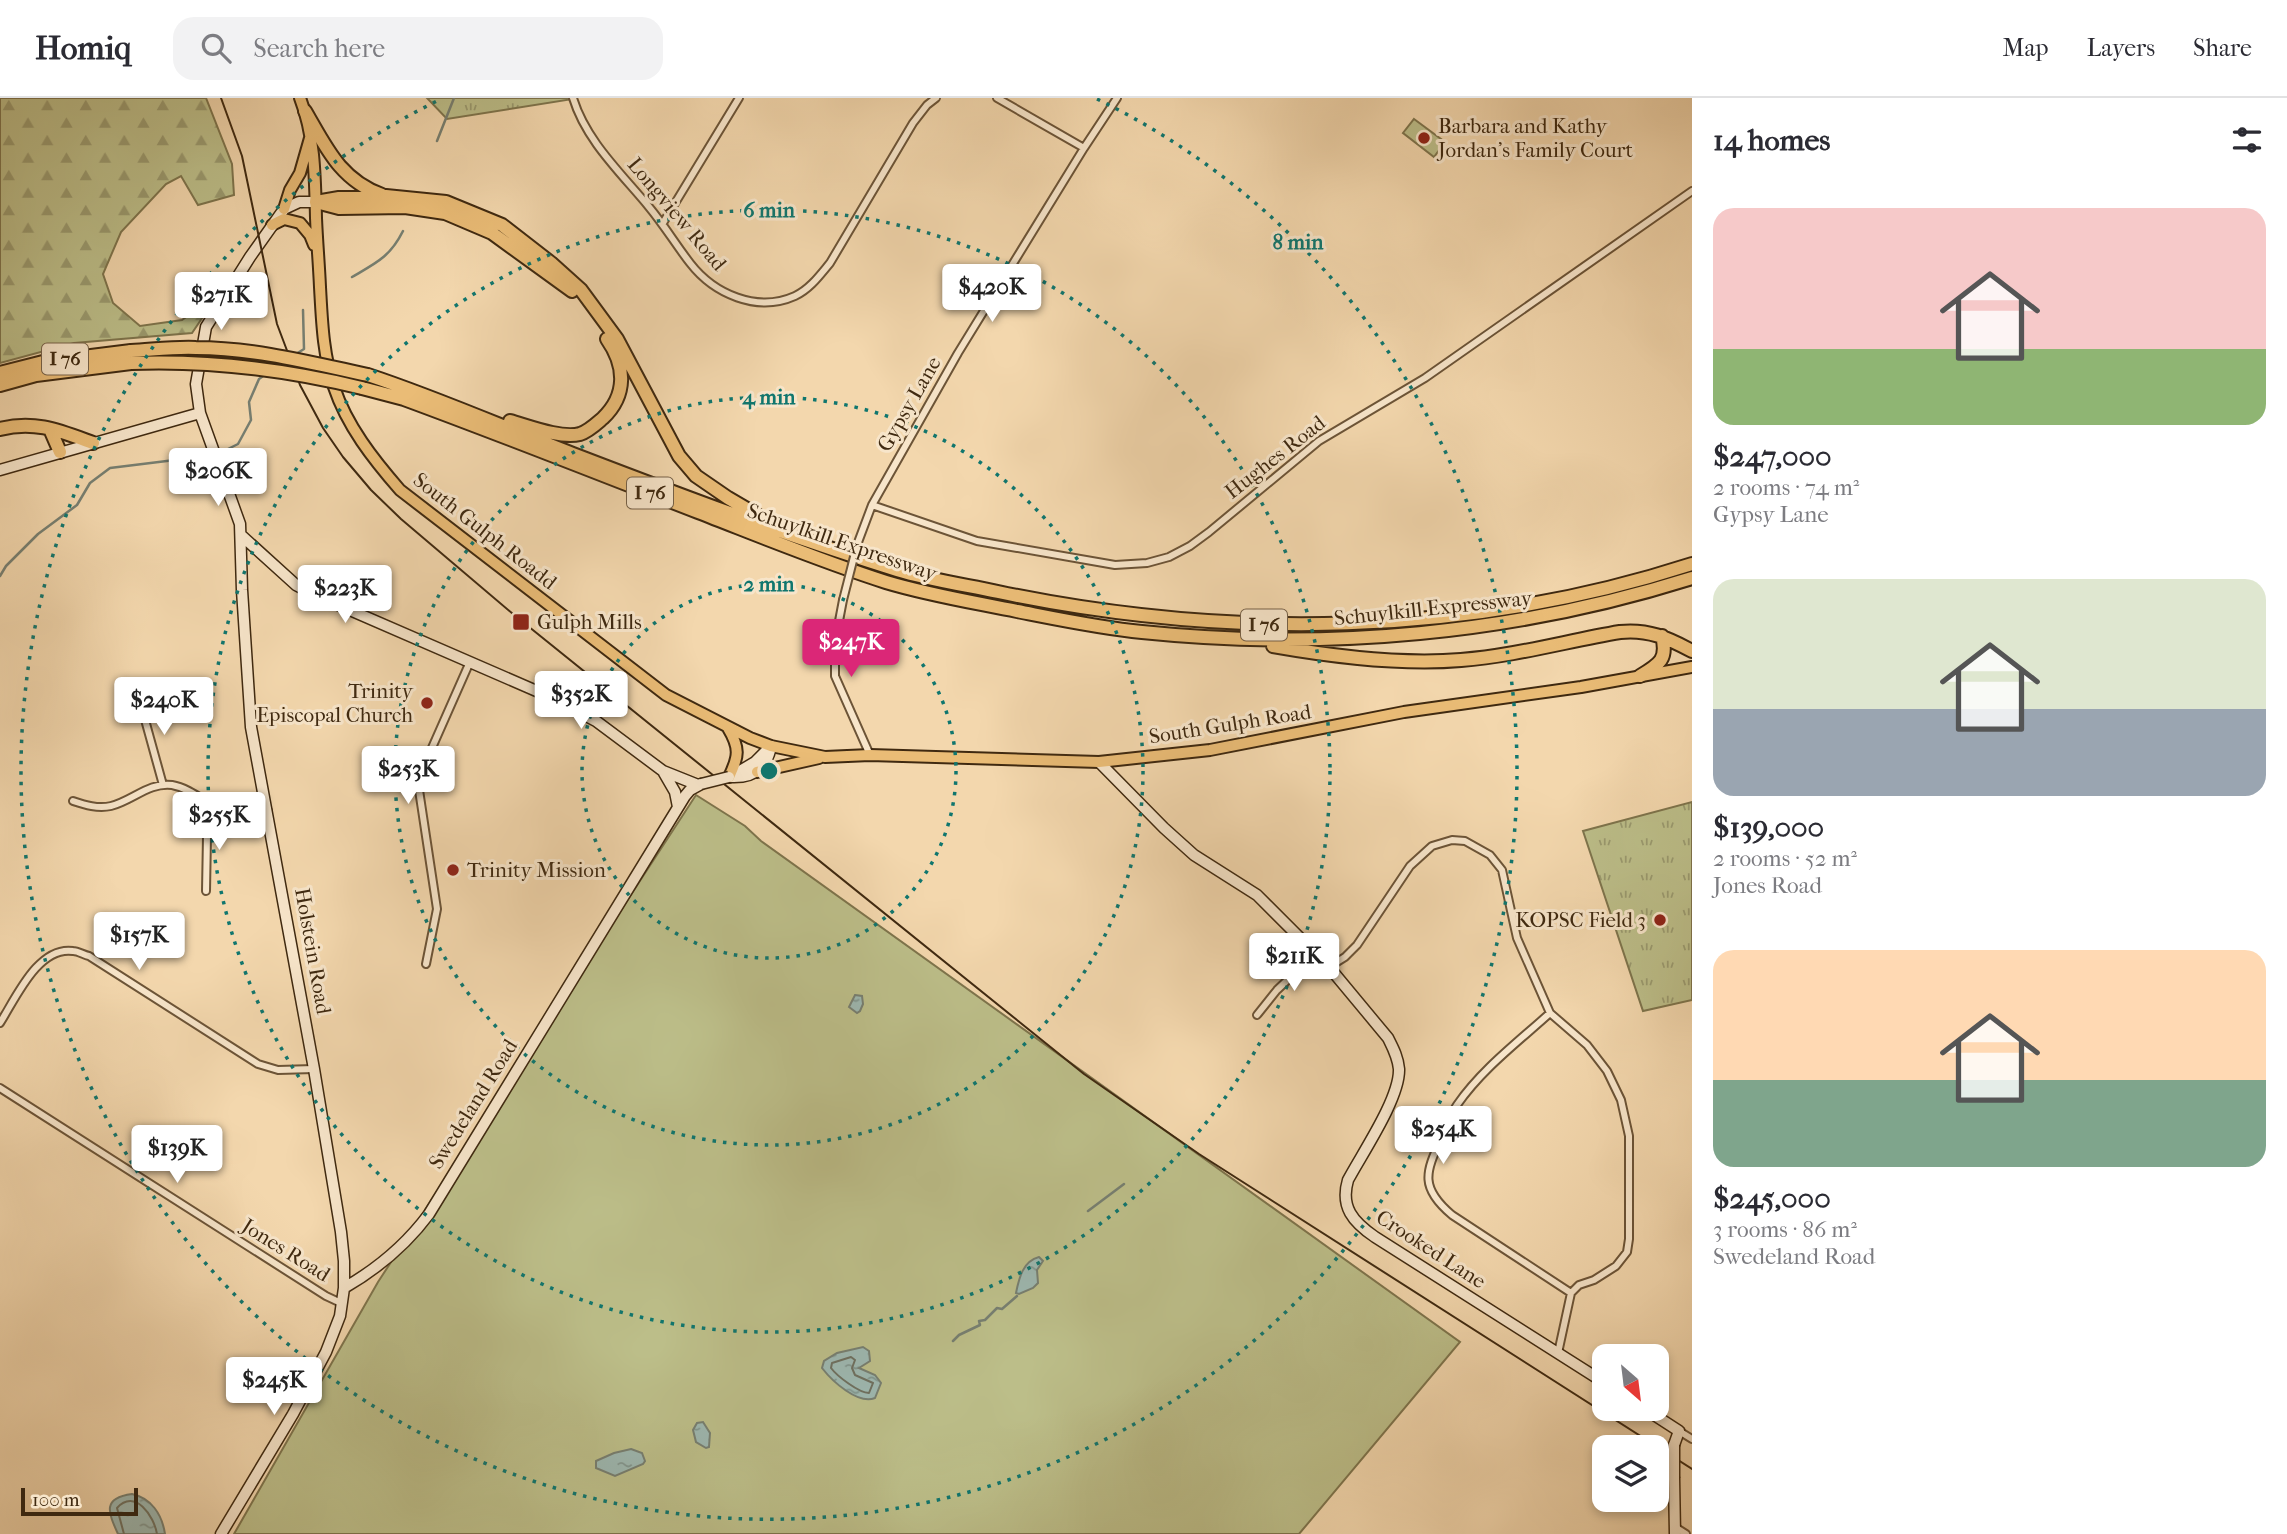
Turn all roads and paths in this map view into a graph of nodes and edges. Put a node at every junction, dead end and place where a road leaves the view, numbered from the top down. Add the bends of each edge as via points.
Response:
1 (300, 98) edge
2 (573, 98) edge
3 (739, 98) edge
4 (936, 98) edge
5 (997, 98) edge
6 (1117, 98) edge
7 (305, 111) junction
8 (311, 136) junction
9 (1084, 148) junction
10 (1692, 191) edge
11 (386, 196) junction
12 (316, 202) junction
13 (284, 209) junction
14 (663, 223) junction
15 (272, 225) junction
16 (318, 256) junction
17 (131, 357) junction
18 (0, 373) edge
19 (0, 385) edge
20 (442, 401) junction
21 (200, 413) junction
22 (0, 429) edge
23 (50, 429) junction
24 (93, 443) junction
25 (60, 452) junction
26 (0, 470) edge
27 (872, 505) junction
28 (242, 536) junction
29 (838, 551) junction
30 (1692, 564) edge
31 (1692, 578) edge
32 (1662, 636) junction
33 (1238, 639) junction
34 (1692, 651) edge
35 (469, 664) junction
36 (1692, 667) edge
37 (1640, 676) junction
38 (139, 698) dead end
39 (727, 728) junction
40 (771, 746) junction
41 (870, 755) junction
42 (825, 757) junction
43 (1099, 762) junction
44 (663, 771) junction
45 (757, 772) junction
46 (730, 777) junction
47 (163, 785) junction
48 (699, 785) junction
49 (73, 801) dead end
50 (678, 807) junction
51 (222, 809) junction
52 (268, 811) junction
53 (206, 891) dead end
54 (1315, 954) junction
55 (426, 964) dead end
56 (1329, 967) junction
57 (1550, 1013) junction
58 (1257, 1015) dead end
59 (0, 1023) edge
60 (314, 1069) junction
61 (0, 1088) edge
62 (344, 1289) junction
63 (1571, 1293) junction
64 (341, 1303) junction
65 (1558, 1353) junction
66 (1592, 1375) edge
67 (1664, 1421) edge
68 (1692, 1429) edge
69 (1679, 1431) junction
70 (1692, 1439) edge
71 (1675, 1531) edge
72 (221, 1534) edge
73 (1686, 1534) edge

1 - 7 main road
2 - 14 street, Longview Road via 595,142
3 - 14 street
4 - 14 street, Longview Road via 913,123 830,263 795,296 767,302 726,294 691,265
5 - 9 street
6 - 9 street, Gypsy Lane
7 - 8 main road
7 - 11 highway via 348,176
8 - 12 main road
8 - 13 main road
9 - 27 street, Gypsy Lane via 958,353
10 - 27 street, Hughes Road via 1425,378 1319,441 1209,532 1169,557 1115,565 1074,558 977,541
11 - 12 highway
11 - 29 highway via 446,202 502,225 551,263 581,290 617,339 679,456 696,476 770,522
12 - 13 main road via 299,202
12 - 16 main road
12 - 20 highway via 339,208 405,207 445,214 492,233 575,293 611,345 623,372 621,390 611,410 580,434 539,429
13 - 15 main road, Holstein Road
15 - 16 main road via 284,219 300,223
15 - 21 main road, Holstein Road via 206,327 196,384
16 - 39 main road, South Gulph Roadd via 321,327 334,388 379,466 400,490 666,695
17 - 18 highway, Schuylkill Expressway / I 76 via 43,362
17 - 19 highway, Schuylkill Expressway / I 76
17 - 20 highway, Schuylkill Expressway / I 76, bridge via 220,349 368,375
17 - 33 highway, Schuylkill Expressway / I 76, bridge via 249,366 404,398 746,530 939,596 1139,632
20 - 29 highway, Schuylkill Expressway / I 76
21 - 24 main road
21 - 28 main road, Holstein Road
22 - 23 highway via 19,424
23 - 24 highway
23 - 25 highway
24 - 25 main road
25 - 26 main road
27 - 41 street, Gypsy Lane, bridge via 857,545 835,642 835,676
28 - 35 main road via 296,585
28 - 52 main road, Holstein Road via 251,727
29 - 30 highway, Schuylkill Expressway / I 76 via 902,572 1060,605 1241,625 1362,624 1472,612 1590,592
31 - 33 highway, Schuylkill Expressway / I 76 via 1551,614 1465,628 1363,638
32 - 33 highway via 1620,632 1474,659 1439,661 1312,652
32 - 34 highway
32 - 37 highway via 1662,659
35 - 44 main road via 548,696 596,722
35 - 55 street via 431,750 419,790 437,909
36 - 37 main road, South Gulph Road
37 - 43 main road, South Gulph Road via 1405,712 1210,750
38 - 47 street
39 - 40 main road, South Gulph Roadd
39 - 46 main road via 738,749
40 - 42 main road, South Gulph Road
40 - 45 main road via 768,760
40 - 46 main road
41 - 42 main road, South Gulph Road
41 - 43 main road, South Gulph Road
42 - 45 main road
43 - 54 main road, Crooked Lane via 1194,855 1257,895
44 - 48 main road
44 - 50 main road
45 - 46 main road
46 - 48 main road, bridge
47 - 49 street via 109,807
47 - 51 street via 188,790
48 - 50 main road, Swedeland Road
50 - 62 main road, Swedeland Road via 429,1214 402,1246
51 - 52 street via 235,815
51 - 53 street via 207,836
52 - 60 main road, Holstein Road
54 - 56 main road, Crooked Lane
54 - 58 street
56 - 57 street via 1362,940 1417,858 1443,842 1465,841 1490,855 1502,870 1517,938
56 - 65 main road, Crooked Lane via 1388,1038 1399,1072 1394,1096 1348,1180 1345,1202 1349,1212 1363,1229
57 - 63 street via 1587,1045 1607,1071 1622,1100 1629,1136 1627,1252 1616,1266
57 - 63 street via 1481,1074 1456,1107 1427,1175 1442,1207
59 - 60 street via 39,962 72,950 89,956 258,1064 278,1070
60 - 62 main road, Holstein Road via 341,1232
61 - 64 street, Jones Road
62 - 64 main road
63 - 65 street
64 - 72 main road via 335,1333 315,1377
65 - 66 main road, Crooked Lane
67 - 69 main road
68 - 69 street
69 - 70 street
69 - 71 main road, bridge via 1674,1445
71 - 73 street

